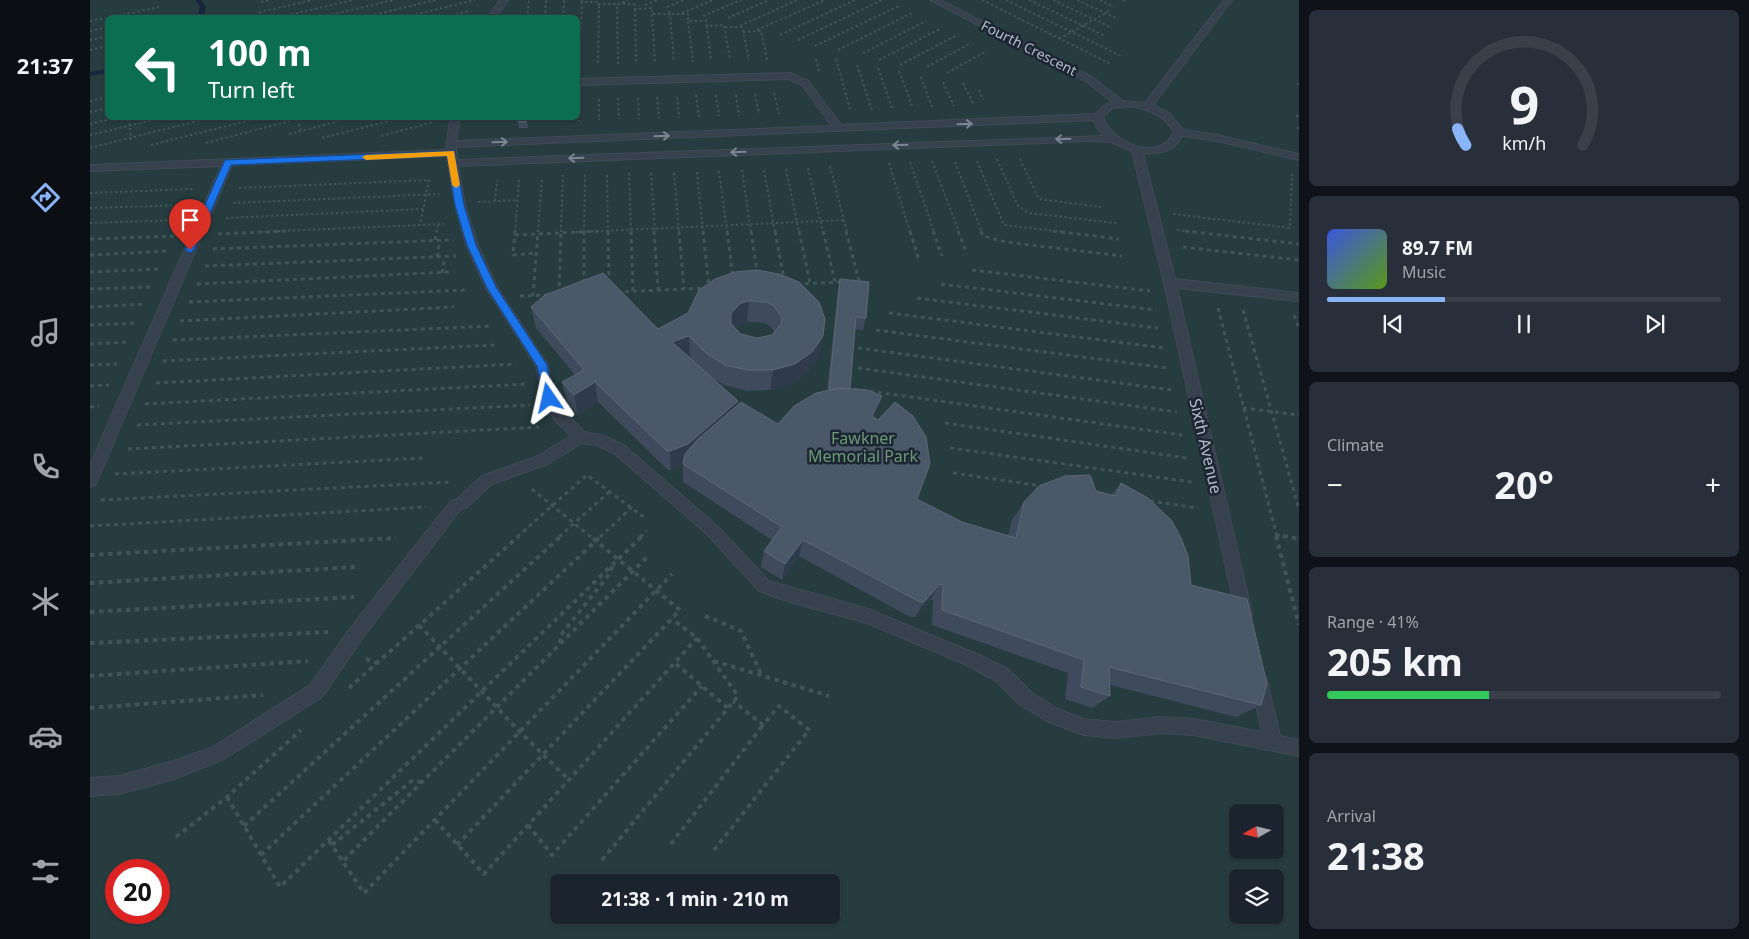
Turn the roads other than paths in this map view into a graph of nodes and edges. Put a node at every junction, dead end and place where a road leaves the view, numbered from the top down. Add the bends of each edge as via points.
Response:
1 (504, 0) edge
2 (934, 0) edge
3 (1228, 0) edge
4 (493, 15) edge
5 (580, 82) edge
6 (1120, 104) junction
7 (1148, 106) junction
8 (1098, 117) junction
9 (455, 120) edge
10 (839, 129) junction
11 (1179, 132) junction
12 (1111, 139) junction
13 (1137, 149) junction
14 (451, 153) junction
15 (1296, 156) edge
16 (228, 162) junction
17 (90, 168) edge
18 (1171, 288) junction
19 (1299, 297) edge
20 (580, 438) junction
21 (91, 478) edge
22 (1246, 625) edge
23 (1255, 663) edge
24 (1273, 743) junction
25 (1299, 748) edge
26 (90, 787) edge

1 - 4 lane
2 - 6 lane, Fourth Crescent via 1089,79
3 - 7 lane
5 - 10 lane via 794,76 806,82
6 - 7 lane
6 - 8 lane via 1110,106
7 - 11 lane via 1170,118
10 -> 8 lane
8 - 12 lane via 1102,132
9 - 14 lane
14 -> 10 lane
11 - 13 lane via 1173,145 1163,149
11 - 15 lane
12 - 13 lane
12 -> 14 lane via 522,160
13 - 18 lane, Sixth Avenue
14 - 16 lane
14 - 20 lane via 465,223 477,256 496,295 540,362 549,398 559,416
16 - 17 lane
16 - 21 lane
18 - 19 lane via 1238,290
18 - 22 lane, Sixth Avenue
20 - 24 lane via 599,440 620,450 712,530 764,586 868,616 972,660 1002,675 1025,698 1053,715 1084,727 1115,730 1194,727
20 - 26 lane via 543,460 487,480 462,503 454,506 316,691 218,753 174,770 119,785
23 - 24 lane
24 - 25 lane

